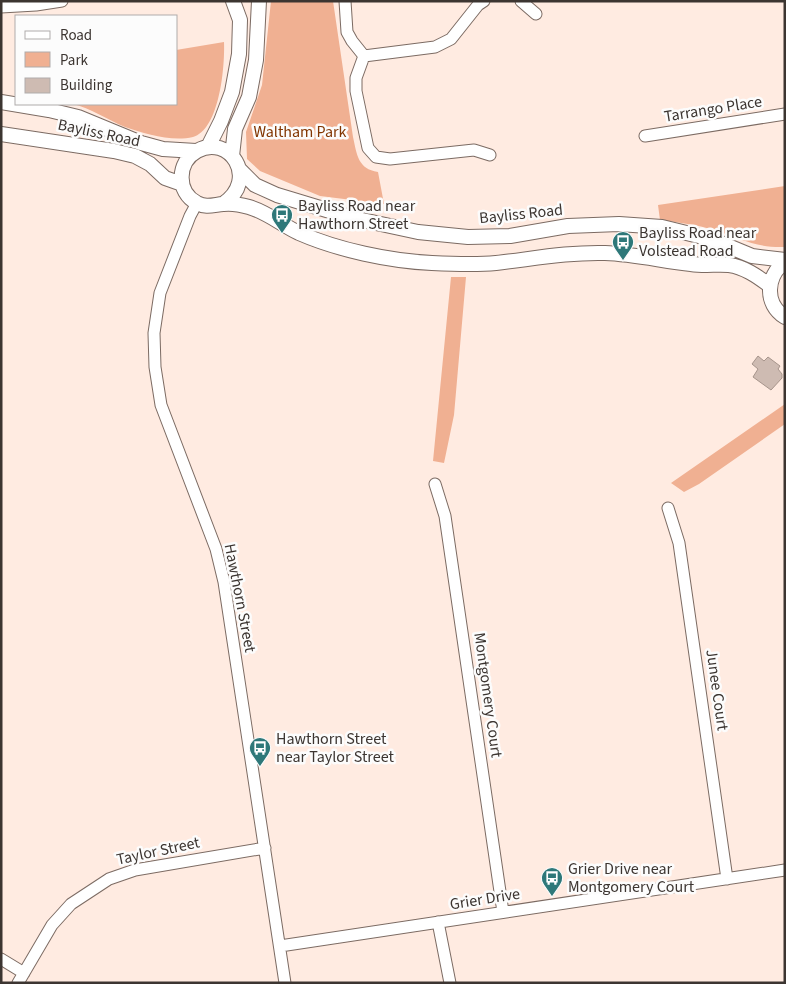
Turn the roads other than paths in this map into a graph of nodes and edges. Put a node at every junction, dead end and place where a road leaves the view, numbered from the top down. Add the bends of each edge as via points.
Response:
1 (62, 1) edge
2 (233, 1) edge
3 (259, 1) edge
4 (345, 1) edge
5 (484, 1) edge
6 (521, 1) edge
7 (1, 8) edge
8 (536, 14) dead end
9 (364, 56) junction
10 (1, 102) edge
11 (15, 104) edge
12 (19, 105) edge
13 (785, 114) edge
14 (1, 134) edge
15 (645, 136) dead end
16 (202, 149) junction
17 (490, 155) dead end
18 (232, 156) junction
19 (240, 170) junction
20 (182, 184) junction
21 (197, 203) junction
22 (223, 204) junction
23 (785, 261) edge
24 (769, 285) junction
25 (785, 317) edge
26 (434, 484) dead end
27 (668, 508) dead end
28 (265, 848) junction
29 (785, 870) edge
30 (727, 879) junction
31 (504, 912) junction
32 (438, 922) junction
33 (280, 946) junction
34 (1, 959) edge
35 (21, 978) edge
36 (286, 983) edge
37 (450, 983) edge

1 - 7 street
2 - 16 street via 240,20 239,54 232,92 221,121
3 - 18 street via 256,60 249,97 235,129
4 - 9 street via 347,32
5 - 9 street via 451,39 435,47
6 - 8 street
9 - 17 street via 356,78 356,91 368,148 376,157 390,159 474,150
10 - 11 street, Bayliss Road
12 - 16 street, Bayliss Road via 78,117 163,149
13 - 15 street, Tarrango Place
14 - 20 street, Bayliss Road via 135,156 165,178
16 - 18 street, Bayliss Road via 217,148
16 - 20 street via 189,157 184,165
18 - 19 street, Bayliss Road
19 - 22 street via 238,190
19 - 23 street, Bayliss Road via 255,185 277,195 354,218 418,232 468,237 510,236 568,226 619,224 662,227 711,239 752,256
20 - 21 street, Bayliss Road via 185,192
21 - 22 street via 206,206
21 - 28 street, Hawthorn Street via 160,293 154,333 155,367 161,405 216,549 224,582
22 - 24 street via 249,207 300,233 381,257 430,263 494,263 606,253 691,264 730,265 751,272
23 - 24 street, Bayliss Road via 772,275
24 - 25 street via 773,306
26 - 31 street, Montgomery Court via 445,516
27 - 30 street, Junee Court via 679,544
28 - 33 street, Hawthorn Street
28 - 35 street, Taylor Street via 135,870 109,879 71,904 52,925
29 - 30 street, Grier Drive
30 - 31 street, Grier Drive
31 - 32 street, Grier Drive
32 - 33 street, Grier Drive
32 - 37 street
33 - 36 street, Hawthorn Street
34 - 35 street

